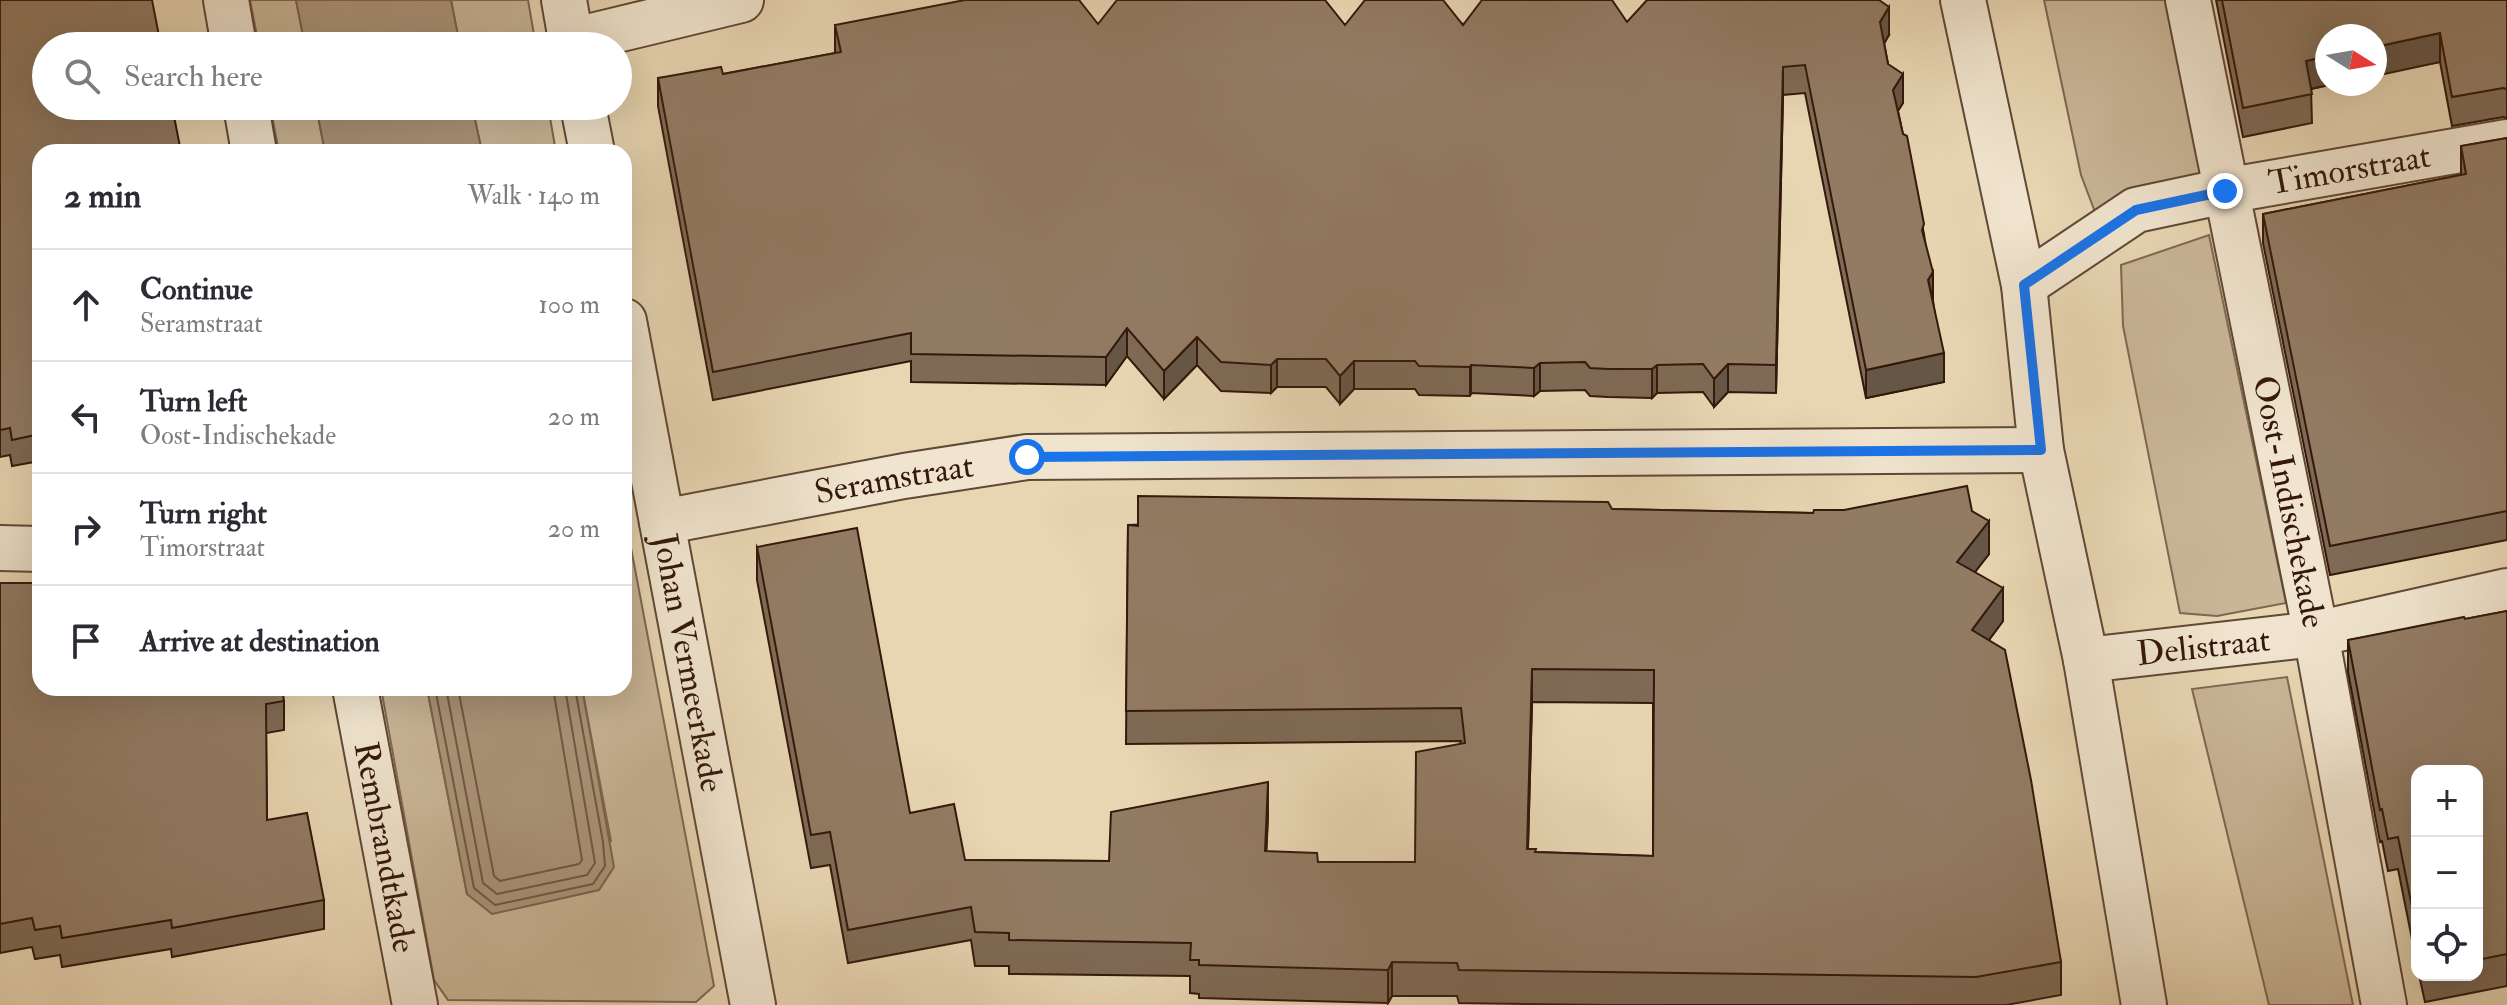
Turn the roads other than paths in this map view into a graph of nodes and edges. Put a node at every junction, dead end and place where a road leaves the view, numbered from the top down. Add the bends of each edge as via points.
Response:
1 (226, 0) edge
2 (741, 0) edge
3 (1963, 0) edge
4 (2188, 0) edge
5 (569, 29) edge
6 (232, 32) edge
7 (248, 120) edge
8 (586, 120) edge
9 (2507, 142) edge
10 (253, 144) edge
11 (590, 144) edge
12 (2225, 191) junction
13 (2024, 285) junction
14 (632, 363) edge
15 (2041, 450) junction
16 (662, 522) junction
17 (0, 548) edge
18 (32, 549) edge
19 (2507, 591) edge
20 (2316, 634) junction
21 (2086, 660) junction
22 (357, 696) edge
23 (415, 1005) edge
24 (753, 1005) edge
25 (2144, 1005) edge
26 (2384, 1005) edge

1 - 6 street
2 - 5 street
3 - 13 street
4 - 12 street, Oost-Indischekade
7 - 10 street
8 - 11 street
9 - 12 street, Timorstraat
12 - 13 street, Timorstraat via 2136,210
12 - 20 street, Oost-Indischekade
13 - 15 street
14 - 16 street, Johan Vermeerkade
15 - 16 street, Seramstraat via 1027,457
15 - 21 street
16 - 24 street, Johan Vermeerkade
17 - 18 street
19 - 20 street, Delistraat
20 - 21 street, Delistraat
20 - 26 street, Oost-Indischekade
21 - 25 street
22 - 23 street, Rembrandtkade

